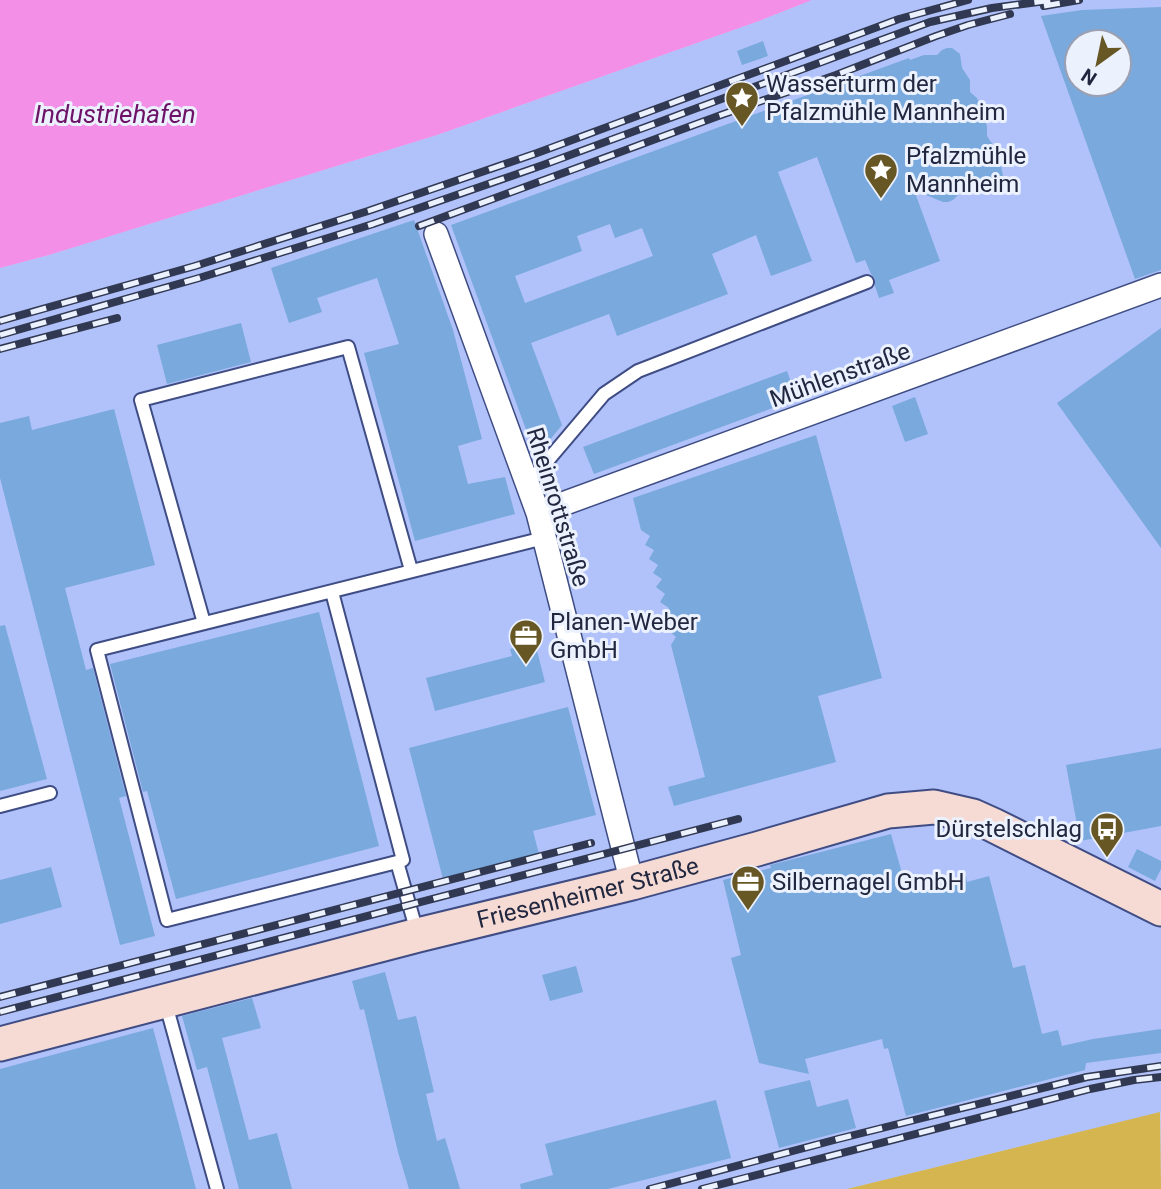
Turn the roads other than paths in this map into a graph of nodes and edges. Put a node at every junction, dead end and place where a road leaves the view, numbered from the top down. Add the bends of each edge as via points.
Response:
1 (436, 234) dead end
2 (867, 282) dead end
3 (1161, 285) edge
4 (527, 485) junction
5 (538, 513) junction
6 (544, 538) junction
7 (411, 570) junction
8 (332, 592) junction
9 (204, 623) junction
10 (50, 793) dead end
11 (0, 806) edge
12 (397, 862) junction
13 (632, 883) junction
14 (1161, 909) edge
15 (418, 935) junction
16 (165, 1001) junction
17 (0, 1044) edge
18 (217, 1189) edge

1 - 4 street, Rheinrottstraße
2 - 4 lane via 638,371 604,394
3 - 5 street, Mühlenstraße
4 - 5 street, Rheinrottstraße
5 - 6 street, Rheinrottstraße
6 - 7 lane
6 - 13 street, Rheinrottstraße
7 - 8 lane
7 - 9 lane via 348,347 141,400
8 - 9 lane
8 - 12 lane via 402,860
9 - 12 lane via 97,650 167,920
10 - 11 lane
12 - 15 lane
13 - 14 street, Friesenheimer Straße via 888,811 934,807 973,816
13 - 15 street, Friesenheimer Straße
15 - 16 street, Friesenheimer Straße
16 - 17 street, Friesenheimer Straße
16 - 18 lane

